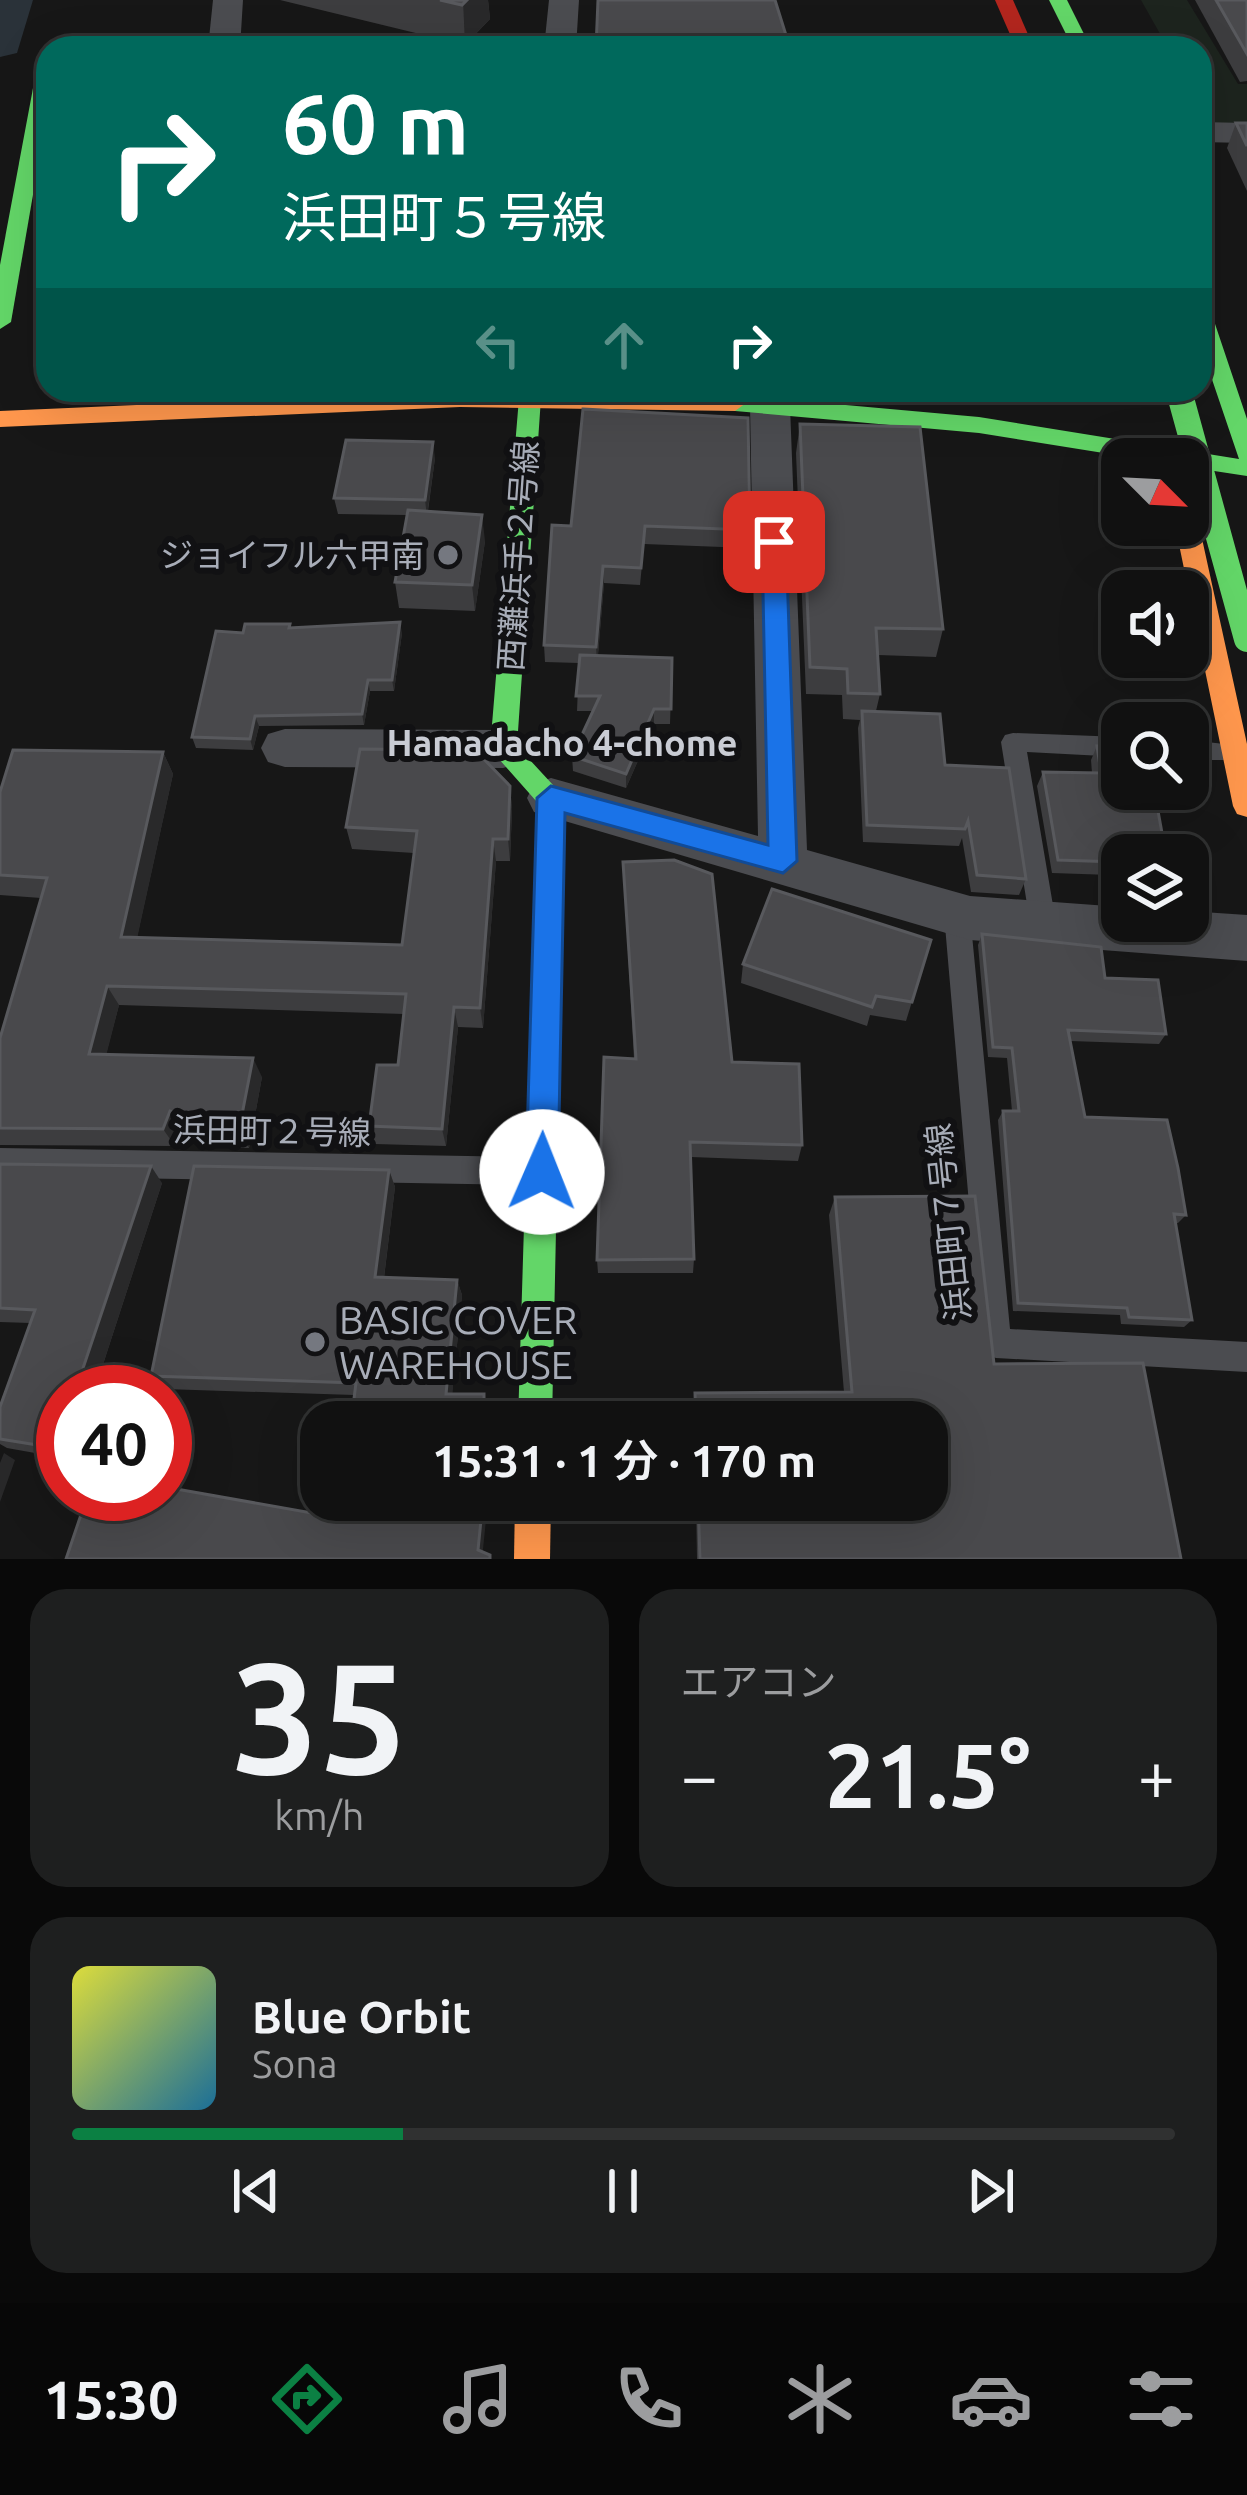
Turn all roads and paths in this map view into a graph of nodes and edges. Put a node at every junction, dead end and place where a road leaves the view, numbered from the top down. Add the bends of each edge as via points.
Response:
1 (228, 0) edge
2 (564, 0) edge
3 (1004, 0) edge
4 (1019, 0) edge
5 (1058, 0) edge
6 (1077, 0) edge
7 (225, 36) edge
8 (561, 36) edge
9 (1020, 36) edge
10 (1036, 36) edge
11 (1076, 36) edge
12 (1095, 36) edge
13 (1212, 132) edge
14 (1247, 133) edge
15 (36, 146) edge
16 (1212, 314) edge
17 (0, 322) edge
18 (1212, 328) edge
19 (1247, 381) edge
20 (158, 402) edge
21 (529, 402) edge
22 (690, 402) edge
23 (1157, 402) edge
24 (1182, 402) edge
25 (770, 406) junction
26 (0, 419) edge
27 (1167, 438) edge
28 (1101, 445) edge
29 (1247, 453) edge
30 (1209, 462) edge
31 (1247, 469) edge
32 (1192, 546) edge
33 (1247, 639) edge
34 (1101, 746) edge
35 (285, 748) dead end
36 (503, 749) junction
37 (1209, 751) edge
38 (1238, 753) junction
39 (551, 798) junction
40 (1247, 806) edge
41 (783, 861) junction
42 (957, 914) junction
43 (1043, 923) junction
44 (1247, 938) edge
45 (0, 1162) edge
46 (542, 1172) junction
47 (1247, 1357) edge
48 (537, 1401) edge
49 (533, 1521) edge
50 (532, 1559) edge

1 - 7 street
2 - 8 street
3 - 9 main road
4 - 10 main road
5 - 11 main road
6 - 12 main road
13 - 14 street
15 - 17 main road
16 - 19 main road
18 - 29 main road
20 - 26 main road
21 - 36 main road, 西灘浜手２号線
22 - 25 main road
23 - 27 main road
24 - 33 main road, bridge
25 - 28 main road
25 - 41 street
30 - 31 main road
32 - 38 main road
34 - 43 lane via 1013,742
35 - 36 street
36 - 39 main road
37 - 38 lane
38 - 40 main road
39 - 41 street
39 - 46 main road
41 - 42 street
42 - 43 street
42 - 47 lane, 浜田町７号線 via 996,1343
43 - 44 street
45 - 46 lane, 浜田町２号線
46 - 48 main road
49 - 50 main road

